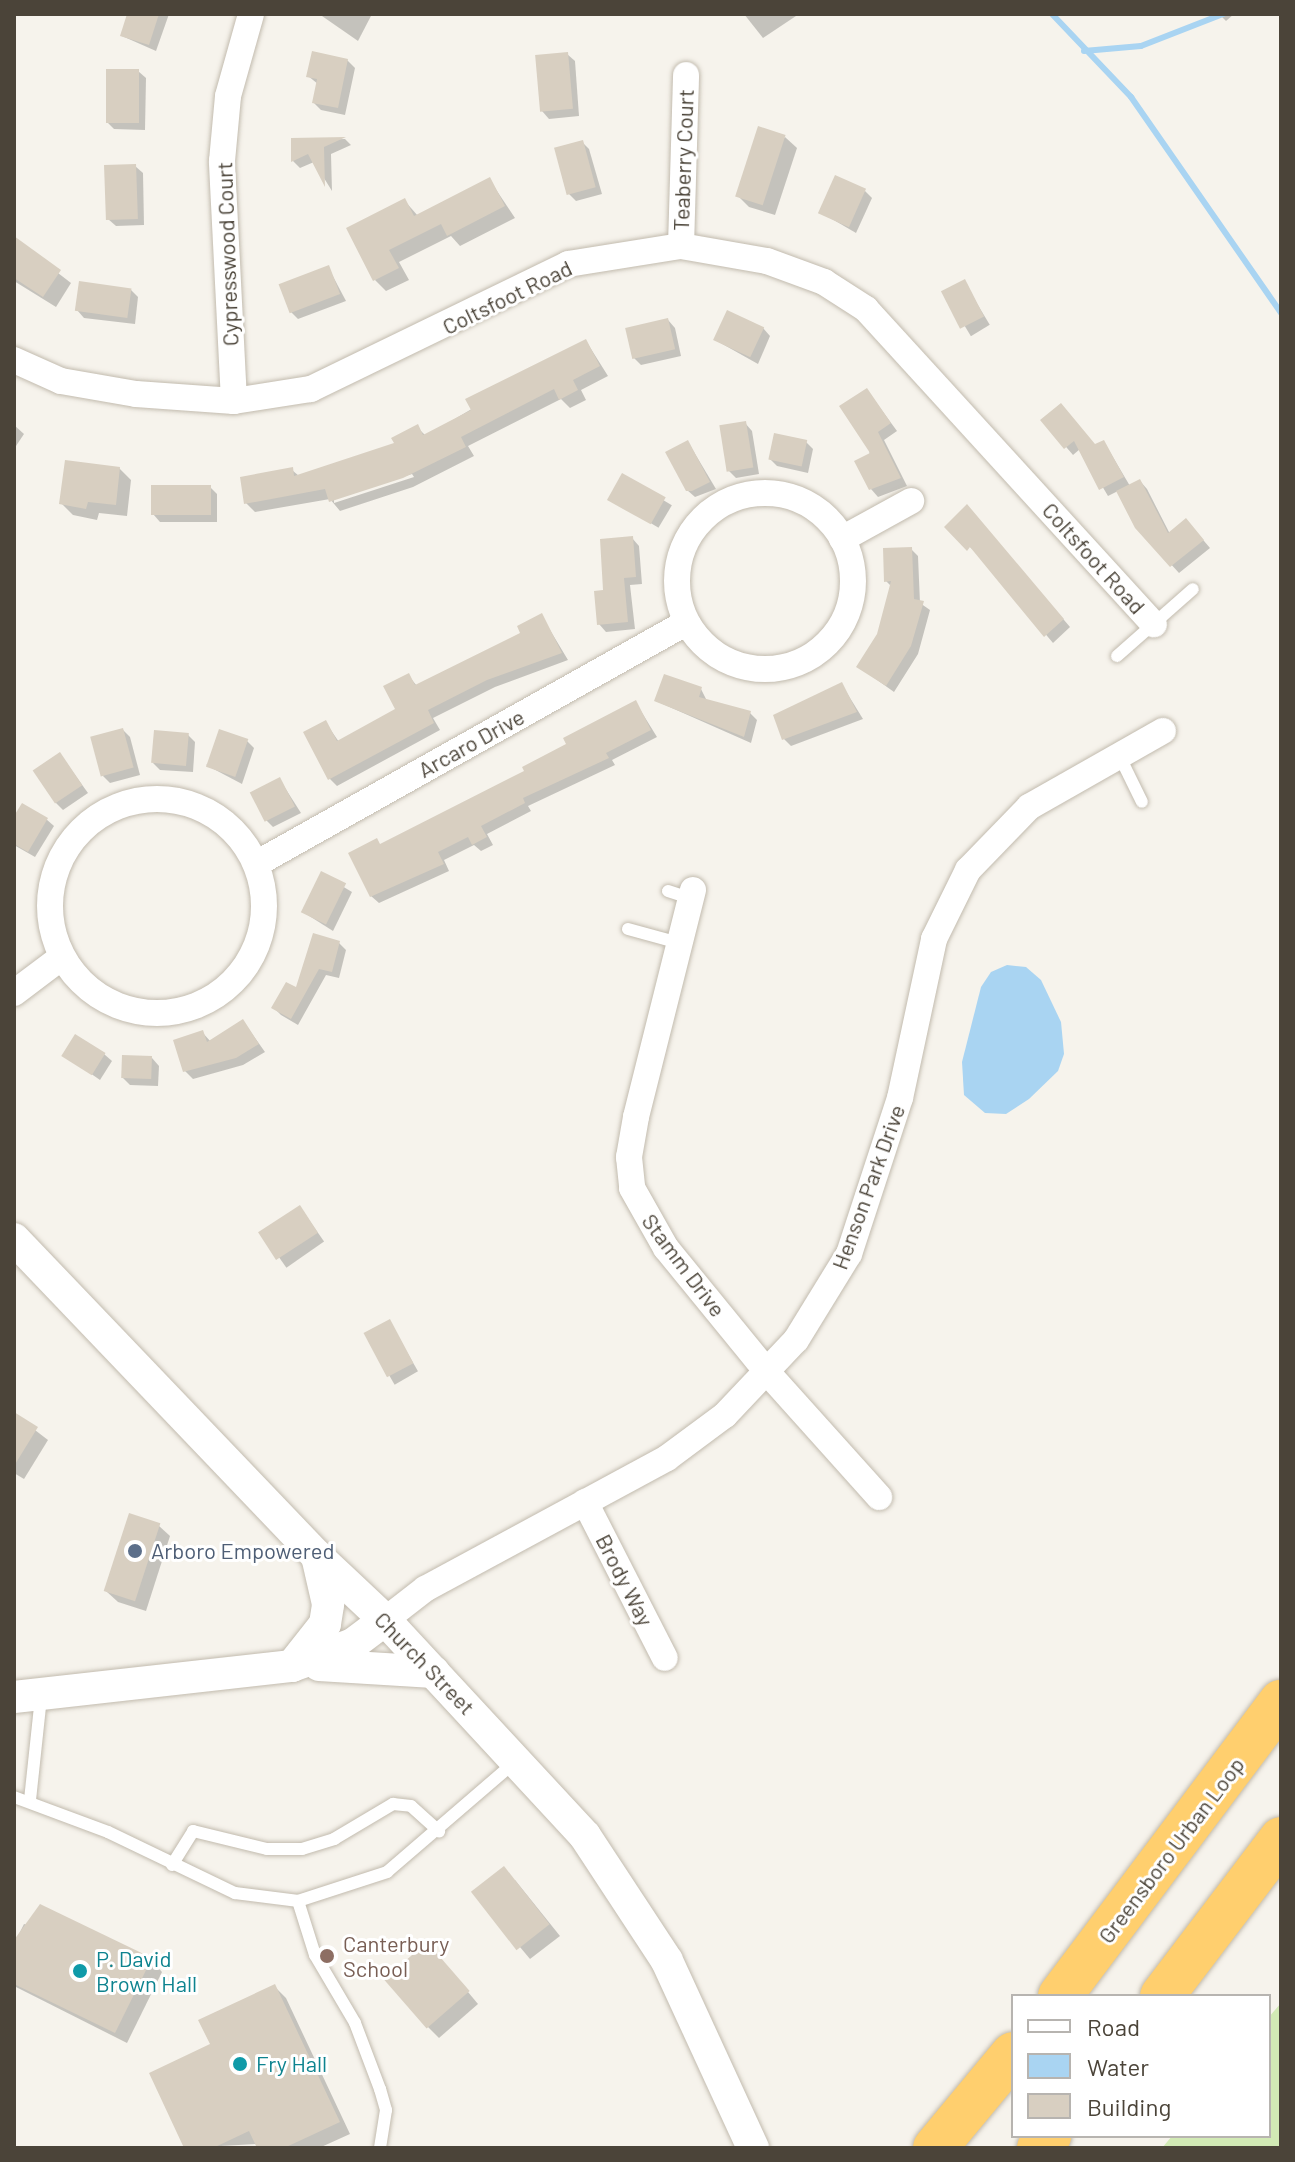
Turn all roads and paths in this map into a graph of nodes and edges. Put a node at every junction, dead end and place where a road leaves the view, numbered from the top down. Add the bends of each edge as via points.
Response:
1 (251, 14) edge
2 (686, 75) dead end
3 (681, 246) junction
4 (14, 360) edge
5 (234, 401) junction
6 (911, 501) dead end
7 (842, 539) junction
8 (1193, 589) dead end
9 (687, 622) junction
10 (1154, 624) junction
11 (1117, 656) dead end
12 (1163, 731) dead end
13 (1119, 755) junction
14 (1142, 802) dead end
15 (256, 864) junction
16 (684, 893) dead end
17 (628, 929) dead end
18 (679, 943) junction
19 (62, 957) junction
20 (14, 993) edge
21 (14, 1239) edge
22 (767, 1372) junction
23 (879, 1497) dead end
24 (585, 1502) junction
25 (317, 1556) junction
26 (385, 1620) junction
27 (665, 1658) dead end
28 (292, 1666) junction
29 (434, 1672) junction
30 (28, 1696) edge
31 (1281, 1702) edge
32 (518, 1759) junction
33 (14, 1797) edge
34 (30, 1800) junction
35 (439, 1831) junction
36 (1281, 1839) edge
37 (172, 1865) junction
38 (298, 1901) junction
39 (1062, 1994) edge
40 (1164, 1994) edge
41 (1011, 2056) edge
42 (380, 2148) edge
43 (753, 2148) edge
44 (935, 2148) edge

1 - 5 street, Cypresswood Court via 228,96 222,161
2 - 3 street, Teaberry Court
3 - 5 street, Coltsfoot Road via 568,264 311,389
3 - 10 street, Coltsfoot Road via 767,261 824,282 866,309
4 - 5 street, Coltsfoot Road via 61,381 136,394
6 - 7 street
7 - 9 street via 820,512 790,497 756,494 723,504 697,525 681,556 677,590
7 - 9 street via 852,572 849,606 833,636 806,658 773,668 739,665 709,649
8 - 10 lane
9 - 15 street, Arcaro Drive
10 - 11 lane
12 - 13 street, Henson Park Drive
13 - 14 lane
13 - 22 street, Henson Park Drive via 1029,807 968,870 934,939 900,1098 849,1254 822,1303
15 - 19 street via 264,899 261,935 245,968 219,994 186,1010 150,1014 126,1008 84,986
15 - 19 street via 237,835 210,813 144,800 110,810 82,829 61,857 51,890 51,924
16 - 18 street, Stamm Drive
17 - 18 lane
18 - 22 street, Stamm Drive via 636,1117 629,1157 632,1188 666,1248
19 - 20 street
21 - 25 street, Church Street
22 - 23 street, Stamm Drive
22 - 24 street, Henson Park Drive via 697,1437
24 - 26 street, Henson Park Drive via 425,1589
24 - 27 street, Brody Way
25 - 26 street, Church Street
25 - 28 street via 328,1604 325,1624
26 - 28 street via 353,1644
26 - 29 street, Church Street
28 - 29 street
28 - 30 street
29 - 32 street, Church Street
30 - 34 lane
31 - 39 highway, Greensboro Urban Loop
32 - 35 lane
32 - 43 street, Church Street via 585,1836 641,1918 684,1994
33 - 34 lane
34 - 37 lane
35 - 37 lane via 411,1806 393,1804 334,1839 302,1849 267,1849 193,1831
35 - 38 lane via 387,1872
36 - 40 highway
37 - 38 lane via 249,1898
38 - 42 lane via 315,1955 355,2023 380,2089 386,2110
41 - 44 highway

